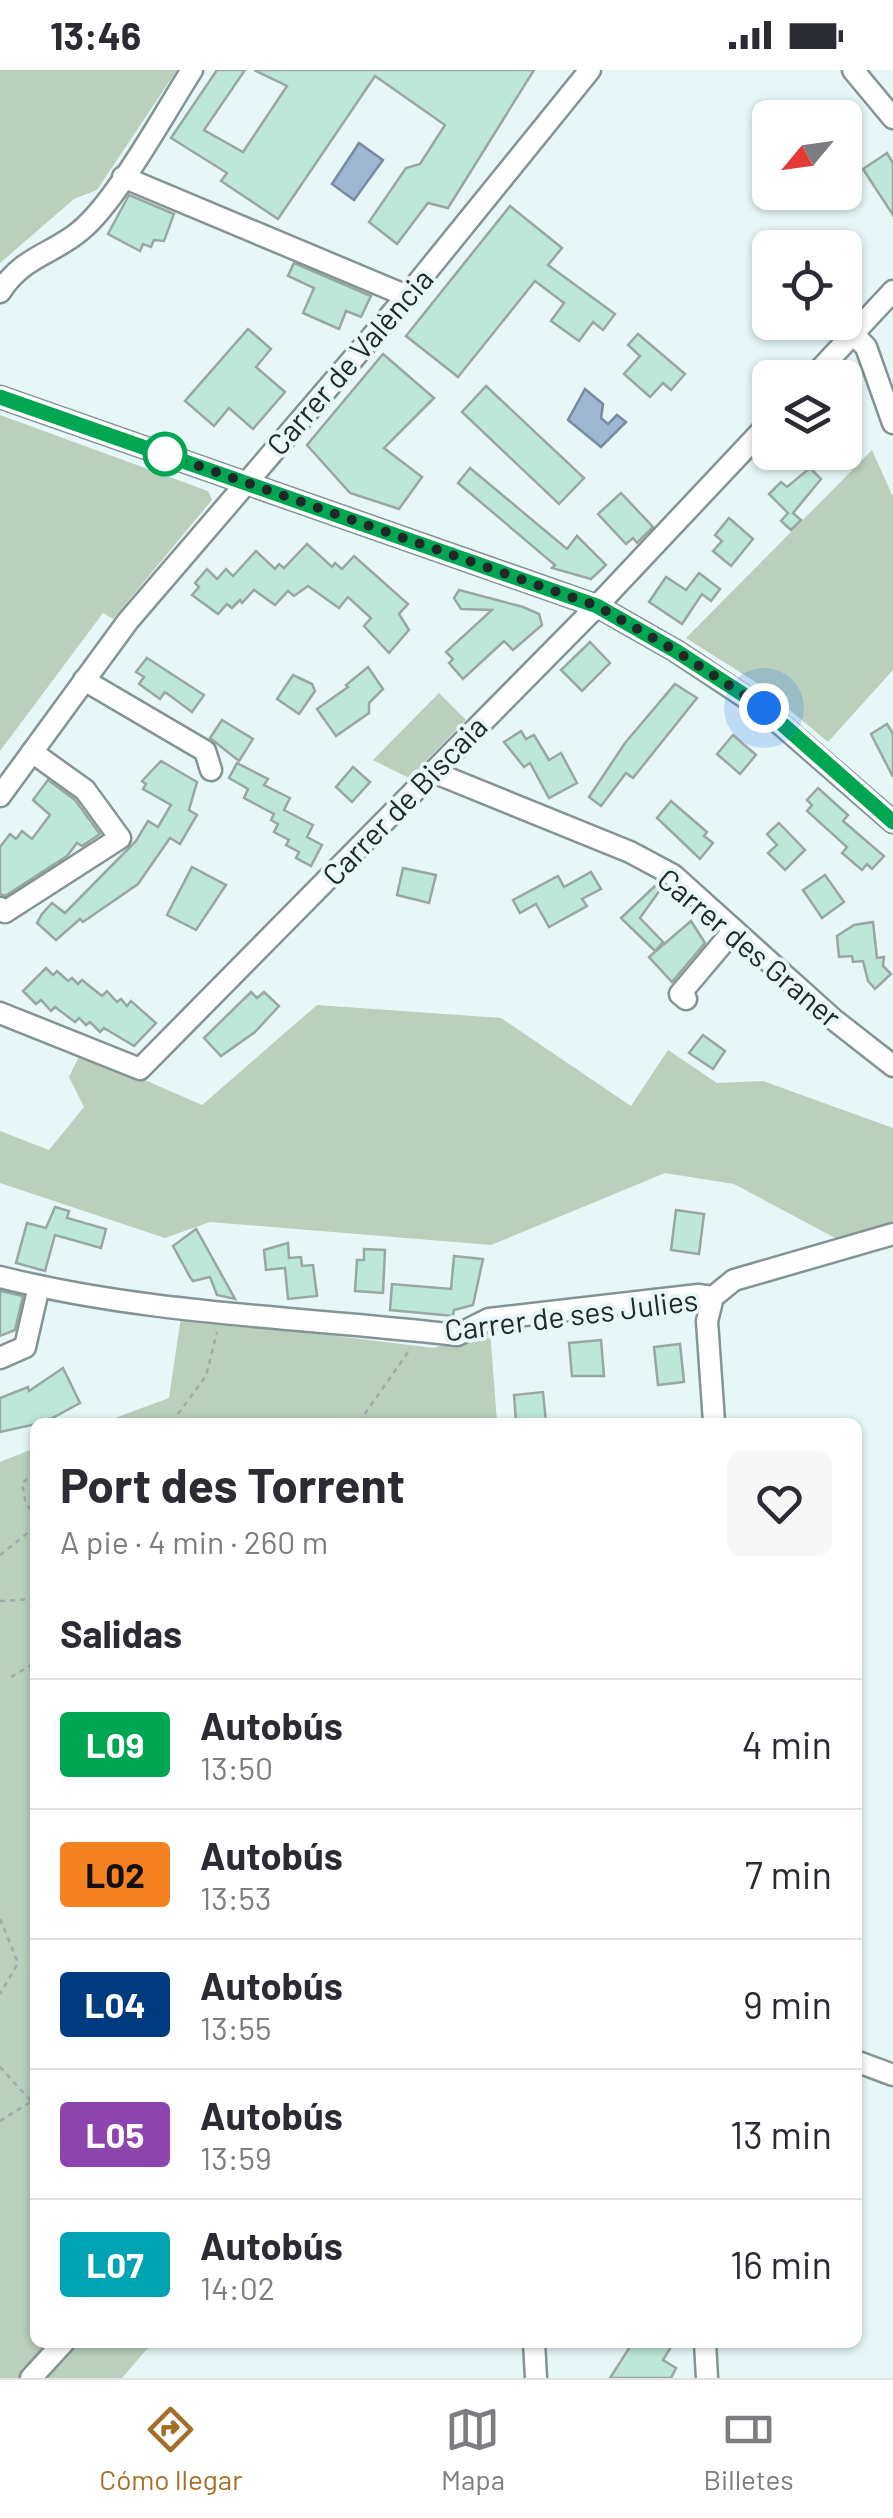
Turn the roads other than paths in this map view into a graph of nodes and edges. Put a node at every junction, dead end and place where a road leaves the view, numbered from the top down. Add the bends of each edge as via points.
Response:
1 (192, 70) edge
2 (590, 70) edge
3 (854, 70) edge
4 (893, 118) edge
5 (123, 177) junction
6 (893, 291) edge
7 (0, 292) edge
8 (407, 296) junction
9 (862, 324) edge
10 (847, 340) edge
11 (859, 340) edge
12 (829, 360) edge
13 (0, 397) edge
14 (893, 423) edge
15 (752, 441) edge
16 (243, 482) junction
17 (597, 606) junction
18 (84, 680) junction
19 (32, 752) junction
20 (211, 770) dead end
21 (433, 772) junction
22 (0, 796) edge
23 (893, 822) edge
24 (0, 908) edge
25 (734, 930) junction
26 (686, 999) dead end
27 (0, 1012) edge
28 (893, 1066) edge
29 (893, 1234) edge
30 (0, 1276) edge
31 (39, 1286) junction
32 (713, 1297) junction
33 (0, 1358) edge
34 (714, 1418) edge
35 (862, 2063) edge
36 (893, 2075) edge
37 (58, 2348) edge
38 (534, 2348) edge
39 (706, 2348) edge
40 (31, 2378) edge
41 (536, 2378) edge
42 (708, 2378) edge

1 - 5 street
2 - 8 street, Carrer de València
3 - 4 street
5 - 7 street via 80,231 41,251
5 - 8 street
6 - 9 street
8 - 16 street, Carrer de València
10 - 12 street
11 - 14 street
13 - 16 street
15 - 17 street, Carrer de Biscaia
16 - 17 street
16 - 18 street, Carrer de València
17 - 21 street, Carrer de Biscaia
17 - 23 street via 764,708
18 - 19 street, Carrer de València
18 - 20 street via 205,751
19 - 22 street, Carrer de València
19 - 24 street via 85,790 120,838 5,912
21 - 25 street, Carrer des Graner via 630,852 673,875
21 - 27 street, Carrer de Biscaia via 140,1068
25 - 26 street via 680,994
25 - 28 street, Carrer des Graner
29 - 32 street, Carrer de ses Julies via 734,1280
30 - 31 street, Carrer de ses Julies
31 - 32 street, Carrer de ses Julies via 220,1316 457,1335 489,1319
31 - 33 street via 25,1348
32 - 34 street via 707,1321
35 - 36 street
37 - 40 street
38 - 41 street
39 - 42 street

